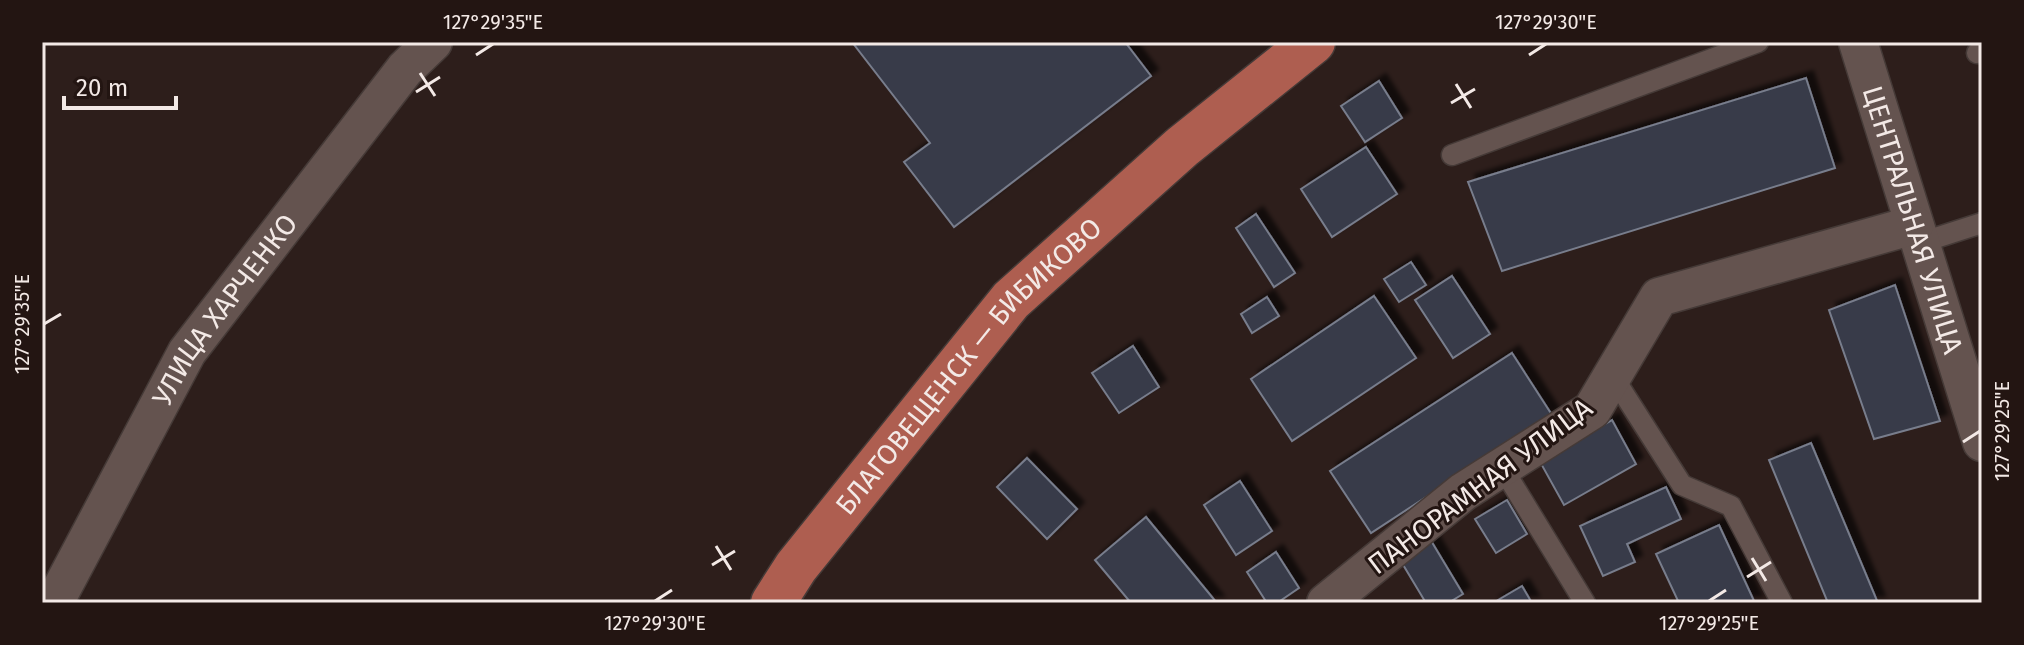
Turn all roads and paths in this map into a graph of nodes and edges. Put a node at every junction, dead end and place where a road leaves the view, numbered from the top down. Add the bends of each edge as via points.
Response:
1 (433, 42) edge
2 (1313, 42) edge
3 (1758, 42) edge
4 (1858, 42) edge
5 (1452, 155) dead end
6 (1982, 223) edge
7 (1917, 234) junction
8 (1971, 366) edge
9 (1612, 375) junction
10 (1982, 442) edge
11 (1502, 467) junction
12 (54, 603) edge
13 (773, 603) edge
14 (1326, 603) edge
15 (1585, 603) edge
16 (1782, 603) edge

1 - 12 street, УЛИЦА ХАРЧЕНКО via 405,69 187,352
2 - 13 main road, БЛАГОВЕЩЕНСК — БИБИКОВО via 1182,147 1011,300 796,567
3 - 5 lane
4 - 7 street, ЦЕНТРАЛЬНАЯ УЛИЦА
6 - 7 lane
7 - 8 street, ЦЕНТРАЛЬНАЯ УЛИЦА
7 - 9 street, ПАНОРАМНАЯ УЛИЦА via 1659,297
8 - 10 street, ЦЕНТРАЛЬНАЯ УЛИЦА
9 - 11 street, ПАНОРАМНАЯ УЛИЦА via 1592,410
9 - 16 lane via 1682,485 1731,506
11 - 14 street, ПАНОРАМНАЯ УЛИЦА via 1463,492
11 - 15 lane

